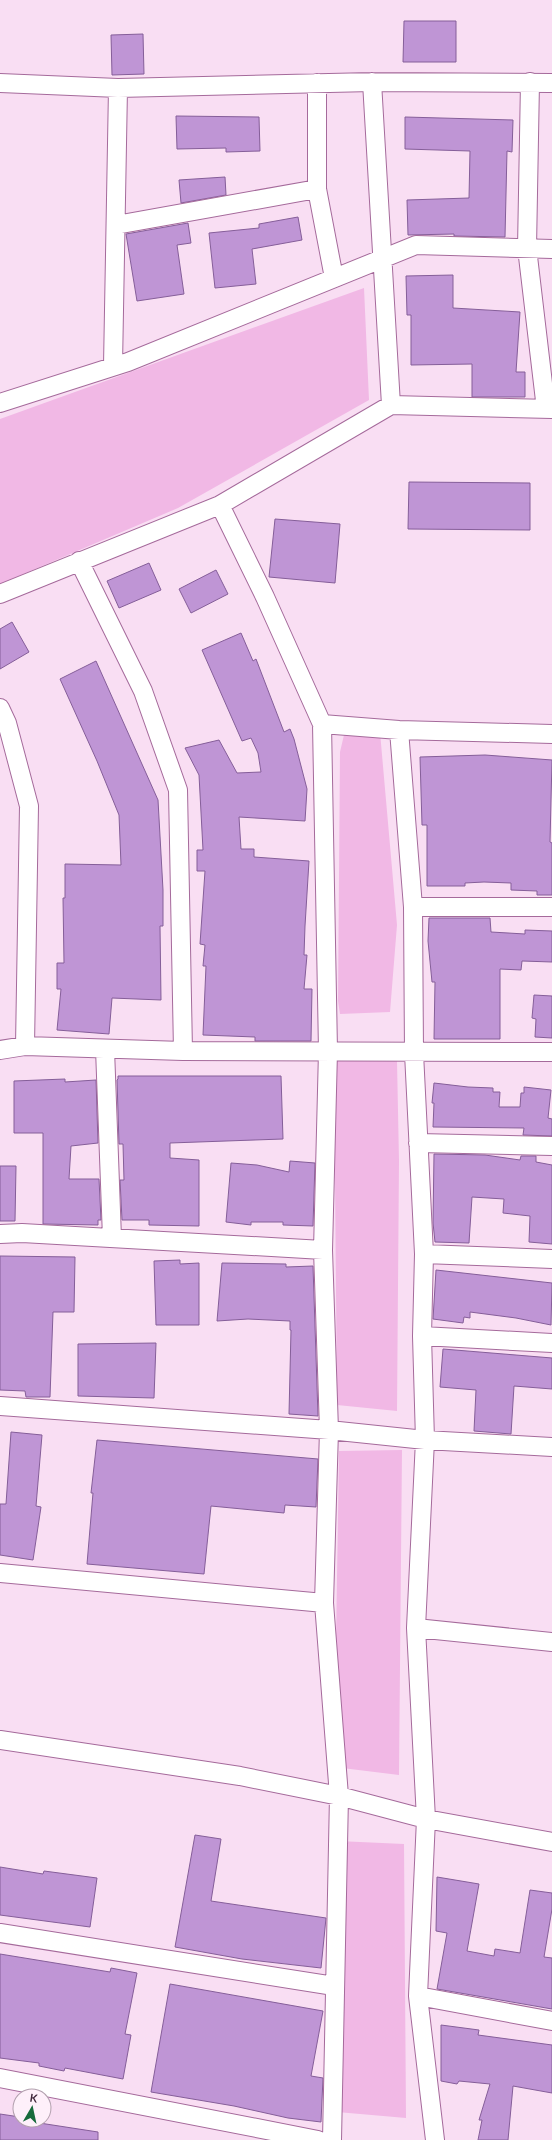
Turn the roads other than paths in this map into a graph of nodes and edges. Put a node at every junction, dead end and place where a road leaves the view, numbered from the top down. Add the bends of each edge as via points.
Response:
1 (372, 82) junction
2 (530, 82) junction
3 (0, 83) edge
4 (317, 83) junction
5 (552, 83) edge
6 (118, 88) junction
7 (317, 189) junction
8 (116, 225) junction
9 (527, 248) junction
10 (552, 249) edge
11 (383, 257) junction
12 (334, 278) junction
13 (113, 366) junction
14 (0, 402) edge
15 (391, 405) junction
16 (549, 409) edge
17 (220, 505) junction
18 (79, 561) junction
19 (0, 594) edge
20 (0, 708) edge
21 (322, 724) junction
22 (399, 730) junction
23 (552, 734) edge
24 (552, 907) edge
25 (413, 908) junction
26 (25, 1046) junction
27 (104, 1049) junction
28 (0, 1050) edge
29 (183, 1051) junction
30 (328, 1052) junction
31 (552, 1052) edge
32 (414, 1053) junction
33 (418, 1143) junction
34 (552, 1146) edge
35 (0, 1234) edge
36 (112, 1238) junction
37 (323, 1250) junction
38 (424, 1254) junction
39 (552, 1259) edge
40 (422, 1336) junction
41 (552, 1343) edge
42 (0, 1406) edge
43 (328, 1430) junction
44 (425, 1440) junction
45 (552, 1447) edge
46 (0, 1573) edge
47 (324, 1603) junction
48 (416, 1628) junction
49 (552, 1642) edge
50 (0, 1740) edge
51 (339, 1796) junction
52 (426, 1819) junction
53 (552, 1842) edge
54 (0, 1933) edge
55 (334, 1986) junction
56 (418, 1996) junction
57 (552, 2021) edge
58 (0, 2078) edge
59 (318, 2140) edge
60 (332, 2140) edge
61 (435, 2140) edge

1 - 2 street
1 - 4 street
1 - 11 street
2 - 5 street
2 - 9 street
3 - 6 street
4 - 6 street
4 - 7 street
6 - 8 street
7 - 8 street
7 - 12 street
8 - 13 street
9 - 10 street
9 - 11 street via 416,245
9 - 16 street
11 - 12 street
11 - 15 street
12 - 13 street
13 - 14 street
15 - 16 street
15 - 17 street
17 - 18 street
17 - 21 street
18 - 19 street
18 - 29 street via 143,691 178,790
20 - 26 street via 7,723 29,806
21 - 22 street
21 - 30 street
22 - 23 street
22 - 25 street
24 - 25 street
25 - 32 street
26 - 27 street
26 - 28 street
27 - 29 street
27 - 36 street
29 - 30 street
30 - 32 street
30 - 37 street
31 - 32 street
32 - 33 street
33 - 34 street
33 - 38 street
35 - 36 street
36 - 37 street
37 - 43 street
38 - 39 street
38 - 40 street
40 - 41 street
40 - 44 street
42 - 43 street
43 - 44 street
43 - 47 street
44 - 45 street
44 - 48 street
46 - 47 street
47 - 51 street
48 - 49 street
48 - 52 street
50 - 51 street via 240,1776
51 - 52 street
51 - 55 street
52 - 53 street
52 - 56 street
54 - 55 street
55 - 60 street
56 - 57 street
56 - 61 street
58 - 59 street

